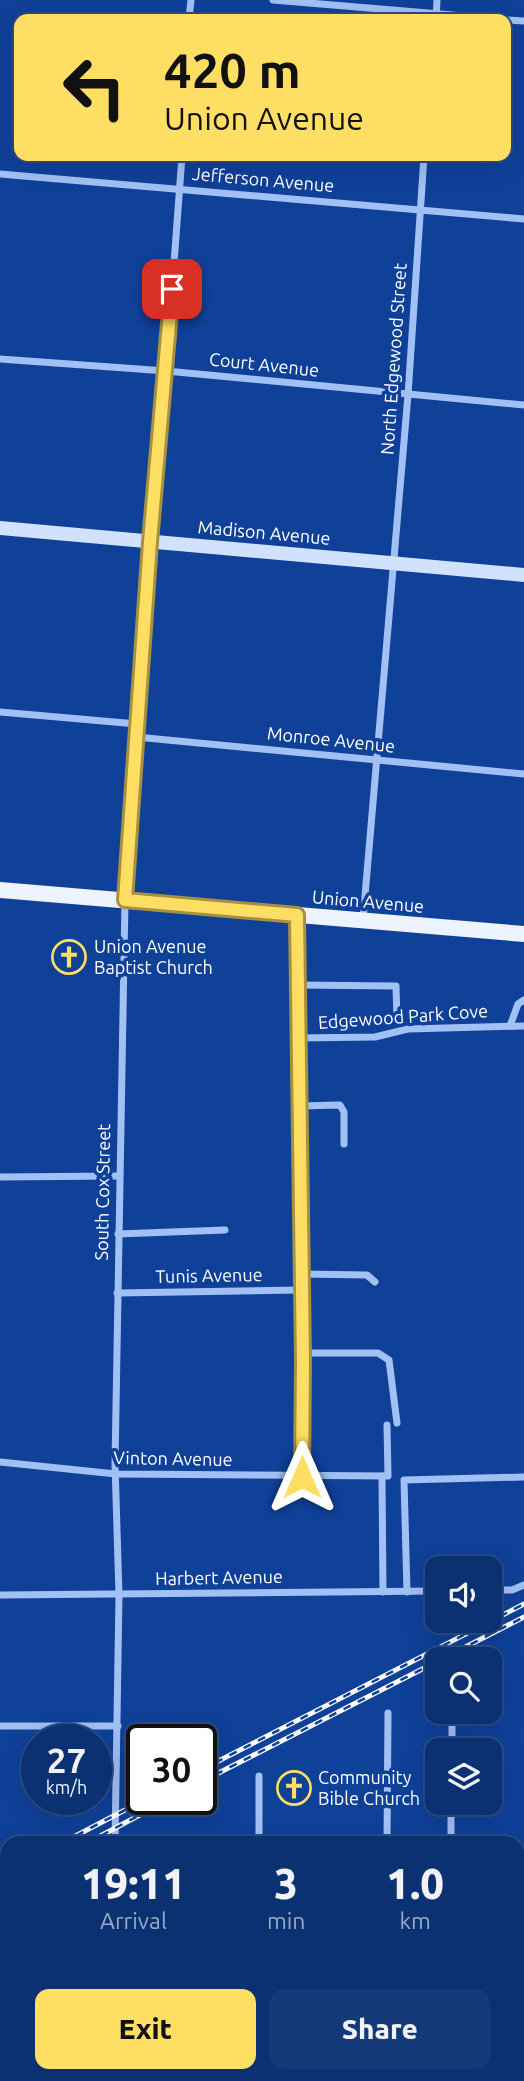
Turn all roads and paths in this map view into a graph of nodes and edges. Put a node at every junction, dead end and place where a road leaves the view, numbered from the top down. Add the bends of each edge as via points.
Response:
1 (273, 0) edge
2 (407, 14) edge
3 (181, 161) edge
4 (424, 161) edge
5 (0, 174) edge
6 (180, 189) junction
7 (419, 209) junction
8 (524, 219) edge
9 (0, 359) edge
10 (166, 371) junction
11 (408, 395) junction
12 (524, 405) edge
13 (0, 528) edge
14 (150, 542) junction
15 (394, 564) junction
16 (524, 575) edge
17 (0, 712) edge
18 (137, 724) junction
19 (136, 737) junction
20 (378, 761) junction
21 (524, 774) edge
22 (0, 890) edge
23 (125, 900) junction
24 (297, 915) junction
25 (363, 921) junction
26 (520, 932) edge
27 (297, 985) junction
28 (524, 1000) edge
29 (397, 1020) dead end
30 (510, 1026) junction
31 (524, 1026) edge
32 (298, 1038) junction
33 (299, 1105) junction
34 (344, 1144) dead end
35 (118, 1176) junction
36 (0, 1177) edge
37 (225, 1230) dead end
38 (118, 1234) junction
39 (301, 1274) junction
40 (374, 1282) dead end
41 (301, 1290) junction
42 (117, 1293) junction
43 (302, 1353) junction
44 (397, 1423) dead end
45 (387, 1425) dead end
46 (0, 1462) edge
47 (116, 1474) junction
48 (385, 1476) junction
49 (302, 1477) junction
50 (524, 1477) edge
51 (524, 1585) edge
52 (502, 1590) edge
53 (425, 1591) edge
54 (383, 1592) junction
55 (407, 1592) junction
56 (0, 1595) edge
57 (119, 1595) junction
58 (388, 1713) dead end
59 (0, 1726) edge
60 (118, 1727) junction
61 (260, 1776) dead end
62 (452, 1815) edge
63 (115, 1836) edge
64 (258, 1836) edge
65 (387, 1836) edge
66 (451, 1836) edge

1 - 2 street
3 - 6 street, South Cox Street
4 - 7 street, North Edgewood Street
5 - 6 street, Jefferson Avenue
6 - 7 street, Jefferson Avenue
6 - 10 street, South Cox Street
7 - 8 street, Jefferson Avenue
7 - 11 street, North Edgewood Street
9 - 10 street, Court Avenue
10 - 11 street, Court Avenue
10 - 14 street, South Cox Street
11 - 12 street, Court Avenue
11 - 15 street, North Edgewood Street
13 - 14 street, Madison Avenue
14 - 15 street, Madison Avenue
14 - 18 street, South Cox Street
15 - 16 street, Madison Avenue
15 - 20 street, North Edgewood Street
17 - 18 street
18 - 19 street, South Cox Street
19 - 20 street, Monroe Avenue
19 - 23 street, South Cox Street
20 - 21 street, Monroe Avenue
20 - 25 street, North Edgewood Street
22 - 23 main road, Union Avenue
23 - 24 main road, Union Avenue
23 - 35 street, South Cox Street
24 - 25 main road, Union Avenue
24 - 27 street
25 - 26 main road, Union Avenue
27 - 29 street via 396,986
27 - 32 street
28 - 30 street, Edgewood Park Cove
30 - 31 street, Edgewood Park Cove
30 - 32 street, Edgewood Park Cove
32 - 33 street
33 - 34 street via 340,1105
33 - 39 street
35 - 36 street
35 - 38 street, South Cox Street
37 - 38 street
38 - 42 street, South Cox Street
39 - 40 street via 367,1275
39 - 41 street
41 - 42 street, Tunis Avenue
41 - 43 street
42 - 47 street, South Cox Street
43 - 44 street via 384,1356 389,1360
43 - 49 street
45 - 48 street
46 - 47 street, Vinton Avenue
47 - 49 street, Vinton Avenue
47 - 57 street, South Cox Street
48 - 49 street, Vinton Avenue
48 - 54 street
50 - 55 street via 404,1480
51 - 52 street
53 - 55 street, Harbert Avenue
54 - 55 street, Harbert Avenue
54 - 57 street, Harbert Avenue
56 - 57 street, Harbert Avenue
57 - 60 street, South Cox Street
58 - 65 street
59 - 60 street
60 - 63 street, South Cox Street
61 - 64 street
62 - 66 street

